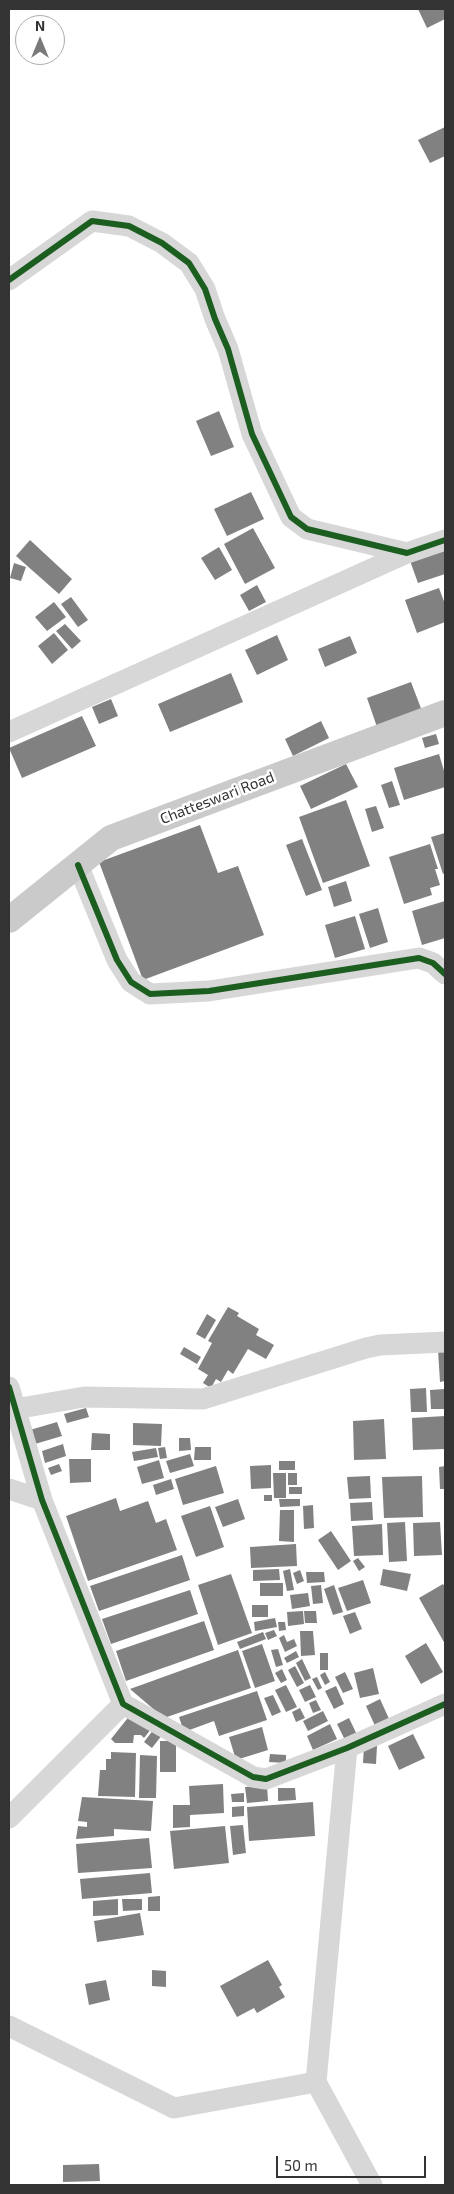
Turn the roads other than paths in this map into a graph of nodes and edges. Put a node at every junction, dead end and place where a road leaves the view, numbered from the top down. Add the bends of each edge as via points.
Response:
1 (9, 280) edge
2 (445, 540) edge
3 (407, 553) junction
4 (445, 713) edge
5 (9, 732) edge
6 (78, 865) junction
7 (9, 920) edge
8 (445, 974) edge
9 (445, 1342) edge
10 (9, 1387) edge
11 (15, 1409) junction
12 (9, 1490) edge
13 (42, 1500) junction
14 (123, 1704) junction
15 (445, 1704) edge
16 (347, 1748) junction
17 (9, 1818) edge
18 (9, 2026) edge
19 (316, 2082) junction
20 (372, 2185) edge

1 - 3 street via 92,221 129,226 162,243 189,263 205,289 228,348 252,434 291,517 307,529
2 - 3 street
3 - 5 street
4 - 6 main road, Chatteswari Road via 111,838
6 - 7 main road, Chatteswari Road
6 - 8 street via 117,960 132,982 150,994 209,992 419,958 433,963
9 - 11 street via 366,1348 203,1399 84,1397
10 - 11 street
11 - 13 street
12 - 13 street
13 - 14 street
14 - 16 street via 253,1777 266,1779
14 - 17 street
15 - 16 street
16 - 19 street
18 - 19 street via 174,2108
19 - 20 street

